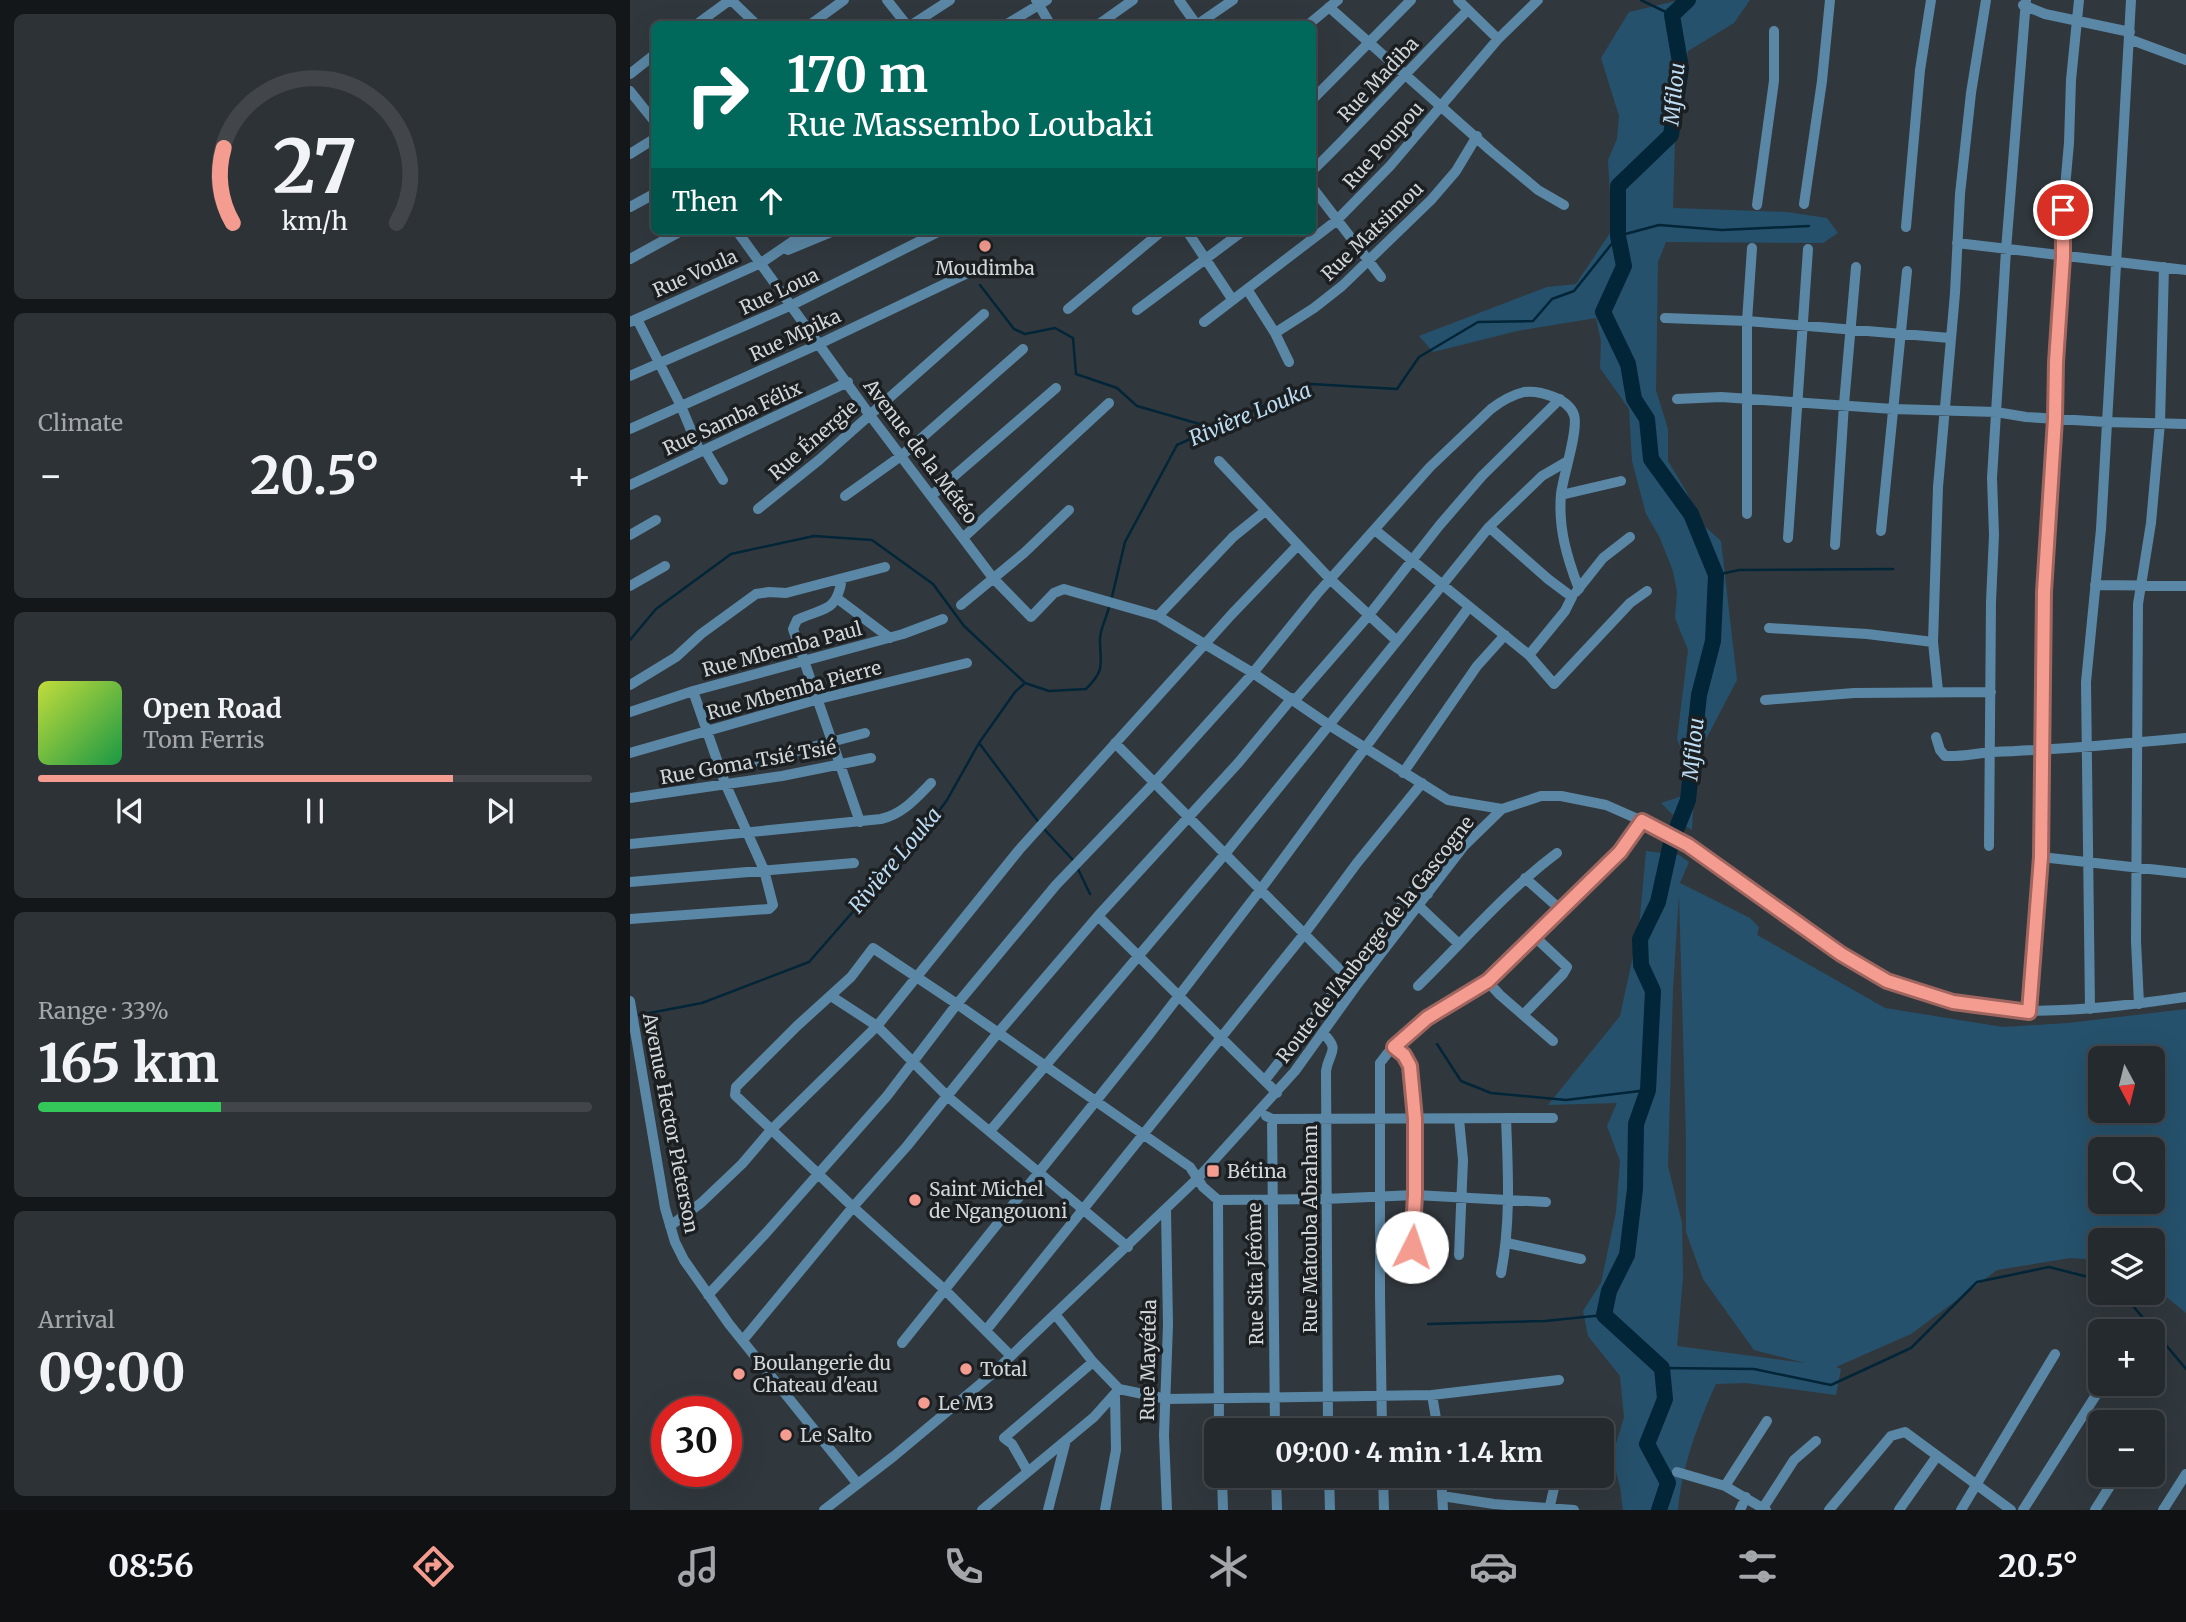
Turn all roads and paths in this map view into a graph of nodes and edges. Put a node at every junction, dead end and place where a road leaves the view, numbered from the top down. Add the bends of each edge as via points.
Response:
1 (731, 0) edge
2 (844, 0) edge
3 (887, 0) edge
4 (950, 0) edge
5 (1133, 0) edge
6 (1179, 0) edge
7 (1233, 0) edge
8 (1411, 0) edge
9 (1458, 0) edge
10 (1538, 0) edge
11 (1830, 0) edge
12 (1931, 0) edge
13 (1986, 0) edge
14 (2079, 0) edge
15 (2131, 0) edge
16 (1040, 2) edge
17 (2023, 3) edge
18 (1334, 4) edge
19 (1468, 9) junction
20 (2078, 20) junction
21 (701, 21) edge
22 (753, 21) edge
23 (815, 21) edge
24 (904, 21) edge
25 (918, 21) edge
26 (1012, 21) edge
27 (1049, 21) edge
28 (1102, 21) edge
29 (1195, 21) edge
30 (1202, 21) edge
31 (1313, 21) edge
32 (1774, 31) dead end
33 (2129, 35) junction
34 (1498, 39) junction
35 (1369, 43) junction
36 (651, 57) edge
37 (2186, 60) edge
38 (1405, 73) junction
39 (630, 74) edge
40 (630, 92) edge
41 (1316, 96) edge
42 (1441, 106) junction
43 (651, 117) edge
44 (1477, 136) junction
45 (651, 141) edge
46 (630, 154) edge
47 (1316, 167) edge
48 (1316, 192) edge
49 (651, 196) edge
50 (1804, 204) dead end
51 (1564, 205) dead end
52 (1757, 205) dead end
53 (630, 207) edge
54 (1336, 220) junction
55 (1906, 227) dead end
56 (674, 235) edge
57 (740, 235) edge
58 (802, 235) edge
59 (824, 235) edge
60 (932, 235) edge
61 (1157, 235) edge
62 (1190, 235) edge
63 (1238, 235) edge
64 (1957, 243) junction
65 (1752, 248) dead end
66 (1808, 249) dead end
67 (2006, 250) junction
68 (775, 255) junction
69 (2063, 257) junction
70 (1206, 258) junction
71 (630, 259) edge
72 (1368, 261) junction
73 (2116, 262) junction
74 (761, 263) junction
75 (1856, 267) dead end
76 (2164, 267) junction
77 (974, 270) dead end
78 (2186, 270) edge
79 (1907, 271) dead end
80 (1381, 277) dead end
81 (1247, 289) junction
82 (1232, 299) junction
83 (792, 305) junction
84 (1068, 309) dead end
85 (1137, 310) dead end
86 (984, 314) dead end
87 (1665, 318) dead end
88 (634, 320) edge
89 (1747, 321) junction
90 (1204, 322) dead end
91 (1801, 325) junction
92 (1851, 330) junction
93 (1275, 333) junction
94 (1900, 333) junction
95 (1950, 338) junction
96 (819, 344) junction
97 (1023, 349) dead end
98 (1289, 362) dead end
99 (659, 363) junction
100 (630, 376) edge
101 (848, 382) junction
102 (1056, 388) dead end
103 (1560, 399) junction
104 (1676, 399) dead end
105 (1746, 399) junction
106 (1796, 401) junction
107 (1109, 403) dead end
108 (1843, 404) junction
109 (681, 406) junction
110 (1893, 409) junction
111 (1945, 411) junction
112 (1996, 412) junction
113 (869, 414) junction
114 (2055, 419) junction
115 (2106, 422) junction
116 (2160, 423) junction
117 (2186, 424) edge
118 (630, 429) edge
119 (703, 451) junction
120 (901, 456) junction
121 (1219, 461) dead end
122 (1566, 462) junction
123 (723, 480) dead end
124 (1621, 481) dead end
125 (630, 485) edge
126 (1561, 495) junction
127 (845, 496) dead end
128 (931, 496) junction
129 (758, 509) dead end
130 (1069, 510) dead end
131 (1265, 511) junction
132 (1747, 514) dead end
133 (656, 520) dead end
134 (1489, 527) junction
135 (1375, 530) junction
136 (1881, 531) dead end
137 (630, 535) edge
138 (1630, 537) dead end
139 (964, 538) junction
140 (1788, 538) dead end
141 (1298, 545) junction
142 (1836, 545) dead end
143 (1411, 560) junction
144 (665, 566) dead end
145 (885, 567) dead end
146 (993, 578) junction
147 (842, 579) junction
148 (1331, 580) junction
149 (2095, 585) junction
150 (630, 586) edge
151 (1442, 586) junction
152 (2186, 586) edge
153 (2140, 587) junction
154 (1647, 592) dead end
155 (1575, 593) junction
156 (838, 599) junction
157 (961, 605) dead end
158 (1469, 607) junction
159 (1369, 615) junction
160 (1158, 616) junction
161 (943, 619) dead end
162 (1769, 628) dead end
163 (1505, 635) junction
164 (890, 638) junction
165 (1397, 641) junction
166 (1933, 642) junction
167 (1205, 644) junction
168 (1529, 655) junction
169 (805, 661) junction
170 (967, 663) dead end
171 (1252, 673) junction
172 (630, 685) edge
173 (693, 691) junction
174 (1938, 691) junction
175 (1991, 692) junction
176 (819, 699) junction
177 (1294, 699) junction
178 (1765, 700) dead end
179 (630, 712) edge
180 (1329, 725) junction
181 (708, 732) junction
182 (866, 733) dead end
183 (1936, 737) dead end
184 (2186, 737) edge
185 (832, 741) junction
186 (2138, 742) junction
187 (1115, 743) junction
188 (1366, 748) junction
189 (2086, 748) junction
190 (2042, 751) junction
191 (1990, 752) junction
192 (630, 753) edge
193 (871, 758) dead end
194 (841, 764) junction
195 (721, 771) junction
196 (1403, 773) junction
197 (725, 783) junction
198 (931, 783) dead end
199 (1154, 783) junction
200 (1422, 783) junction
201 (630, 798) edge
202 (1502, 809) junction
203 (1188, 816) junction
204 (860, 821) junction
205 (1642, 821) junction
206 (746, 831) junction
207 (630, 844) edge
208 (1989, 846) dead end
209 (1557, 853) dead end
210 (1225, 854) junction
211 (2041, 857) junction
212 (855, 863) dead end
213 (2089, 863) junction
214 (2136, 869) junction
215 (764, 870) junction
216 (2186, 873) edge
217 (1525, 878) junction
218 (630, 882) edge
219 (1261, 889) junction
220 (1428, 894) junction
221 (1402, 903) junction
222 (1417, 909) junction
223 (1561, 910) junction
224 (1098, 916) junction
225 (630, 919) edge
226 (1305, 933) junction
227 (1376, 935) junction
228 (1535, 937) junction
229 (1460, 944) junction
230 (1387, 946) junction
231 (1139, 955) junction
232 (1346, 976) junction
233 (918, 978) junction
234 (1488, 981) junction
235 (1356, 986) junction
236 (1418, 986) dead end
237 (1178, 994) junction
238 (831, 996) junction
239 (2186, 997) edge
240 (630, 1001) edge
241 (957, 1004) junction
242 (2139, 1004) junction
243 (2090, 1009) junction
244 (2029, 1012) junction
245 (1523, 1015) junction
246 (877, 1026) junction
247 (1323, 1033) junction
248 (997, 1034) junction
249 (1221, 1035) junction
250 (1553, 1041) dead end
251 (1394, 1047) junction
252 (914, 1063) junction
253 (1046, 1066) junction
254 (1265, 1080) junction
255 (1277, 1093) junction
256 (947, 1096) junction
257 (1094, 1102) junction
258 (1256, 1114) junction
259 (1506, 1118) junction
260 (1553, 1118) dead end
261 (1272, 1119) junction
262 (1327, 1119) junction
263 (1415, 1119) junction
264 (1458, 1119) junction
265 (1380, 1120) junction
266 (771, 1130) junction
267 (990, 1131) junction
268 (1144, 1135) junction
269 (1037, 1171) junction
270 (818, 1173) junction
271 (1198, 1178) junction
272 (1415, 1195) junction
273 (1380, 1197) junction
274 (1461, 1197) junction
275 (1325, 1199) junction
276 (1218, 1200) junction
277 (1272, 1200) junction
278 (1507, 1200) junction
279 (1546, 1202) dead end
280 (853, 1207) junction
281 (1083, 1208) junction
282 (1166, 1210) junction
283 (670, 1226) junction
284 (1507, 1243) junction
285 (1128, 1247) junction
286 (1412, 1247) dead end
287 (1460, 1255) dead end
288 (1581, 1259) dead end
289 (1501, 1273) dead end
290 (945, 1290) junction
291 (708, 1295) junction
292 (1055, 1314) junction
293 (986, 1329) junction
294 (743, 1340) junction
295 (902, 1343) dead end
296 (2055, 1353) dead end
297 (1012, 1356) junction
298 (1093, 1362) junction
299 (1559, 1380) dead end
300 (1117, 1392) junction
301 (1432, 1395) junction
302 (1328, 1396) junction
303 (1381, 1396) junction
304 (2094, 1396) edge
305 (1218, 1397) junction
306 (1275, 1397) junction
307 (1167, 1399) junction
308 (1219, 1418) edge
309 (1275, 1418) edge
310 (1328, 1418) edge
311 (1382, 1418) edge
312 (1436, 1418) edge
313 (1767, 1421) dead end
314 (1066, 1440) junction
315 (1816, 1441) dead end
316 (1937, 1456) junction
317 (1028, 1472) junction
318 (1677, 1472) dead end
319 (2186, 1474) edge
320 (857, 1483) junction
321 (1976, 1485) junction
322 (1725, 1486) junction
323 (2109, 1487) edge
324 (1222, 1488) edge
325 (1276, 1488) edge
326 (1329, 1488) edge
327 (1383, 1488) edge
328 (1442, 1488) edge
329 (1554, 1488) edge
330 (1442, 1496) junction
331 (1746, 1497) junction
332 (1494, 1507) edge
333 (1549, 1509) edge
334 (1765, 1509) edge
335 (824, 1510) edge
336 (982, 1510) edge
337 (1048, 1510) edge
338 (1105, 1510) edge
339 (1167, 1510) edge
340 (1223, 1510) edge
341 (1277, 1510) edge
342 (1330, 1510) edge
343 (1384, 1510) edge
344 (1443, 1510) edge
345 (1574, 1510) edge
346 (1740, 1510) edge
347 (1829, 1510) edge
348 (1899, 1510) edge
349 (1961, 1510) edge
350 (2011, 1510) edge
351 (2023, 1510) edge
352 (2095, 1510) edge
353 (2162, 1510) edge

1 - 21 street
1 - 22 street
2 - 23 street
3 - 24 street
4 - 25 street
5 - 28 street
6 - 29 street
7 - 30 street
8 - 35 street
9 - 19 street
10 - 34 street, Rue Poupou
11 - 50 street
12 - 55 street
13 - 64 street via 1971,93
14 - 20 street
15 - 33 street
16 - 26 street
16 - 27 street
17 - 20 street
17 - 67 street
18 - 31 street
18 - 35 street
19 - 34 street
19 - 38 street, Rue Madiba
20 - 33 street
20 - 69 street
32 - 52 street via 1774,82
33 - 37 street
33 - 73 street
34 - 42 street, Rue Poupou
35 - 38 street
35 - 41 street
36 - 39 street
38 - 42 street
38 - 47 street, Rue Madiba
40 - 43 street
42 - 44 street
42 - 54 street, Rue Poupou
44 - 51 street via 1538,190
44 - 72 street, Rue Matsimou via 1431,200
45 - 46 street
48 - 54 street
49 - 53 street
54 - 72 street
54 - 81 street, Rue Poupou
56 - 71 street
57 - 74 street, Avenue de la Météo
58 - 68 street, Rue Voula
59 - 68 street
60 - 83 street, Rue Loua
61 - 84 street
62 - 70 street
63 - 70 street
64 - 67 street
64 - 95 street
65 - 89 street
66 - 91 street
67 - 69 street
67 - 112 street
68 - 74 street, Rue Voula
69 - 73 street
69 - 114 street
70 - 82 street
70 - 85 street
72 - 80 street
72 - 93 street, Rue Matsimou via 1314,308
73 - 76 street
73 - 115 street
74 - 83 street, Avenue de la Météo
74 - 88 street, Rue Voula
75 - 92 street
76 - 78 street
76 - 116 street
77 - 96 street, Rue Mpika
79 - 94 street
81 - 82 street, Rue Poupou
81 - 93 street
82 - 90 street, Rue Poupou
83 - 96 street, Avenue de la Météo
83 - 99 street, Rue Loua
86 - 113 street, Rue Énergie
87 - 89 street
88 - 99 street
89 - 91 street
89 - 105 street
91 - 92 street
91 - 106 street
92 - 94 street
92 - 108 street
93 - 98 street
94 - 95 street
94 - 110 street
95 - 111 street
96 - 101 street, Avenue de la Météo
96 - 109 street, Rue Mpika
97 - 120 street
99 - 100 street, Rue Loua
99 - 109 street
101 - 113 street, Avenue de la Météo
101 - 119 street, Rue Samba Félix
102 - 128 street
103 - 122 street via 1576,419
103 - 135 street via 1526,392 1501,402 1430,467
103 - 143 street via 1482,476
104 - 105 street
105 - 106 street
105 - 132 street
106 - 108 street
106 - 140 street
107 - 139 street
108 - 110 street
108 - 142 street
109 - 118 street, Rue Mpika
109 - 119 street
110 - 111 street
110 - 136 street
111 - 112 street
111 - 166 street
112 - 114 street
112 - 175 street
113 - 120 street, Avenue de la Météo
113 - 129 street, Rue Énergie
114 - 115 street
114 - 190 street via 2045,569
115 - 116 street
115 - 149 street
116 - 117 street
116 - 153 street
119 - 123 street
119 - 125 street, Rue Samba Félix
120 - 127 street
120 - 128 street, Avenue de la Météo
121 - 131 street
122 - 126 street
122 - 134 street via 1542,476
124 - 126 street
126 - 155 street via 1563,545
128 - 139 street, Avenue de la Météo
130 - 146 street
131 - 141 street
131 - 160 street via 1233,537
133 - 137 street
134 - 151 street
134 - 155 street via 1548,579
135 - 143 street
135 - 148 street
138 - 155 street via 1603,558
139 - 146 street, Avenue de la Météo
141 - 148 street
141 - 167 street
143 - 151 street
143 - 159 street
144 - 150 street
145 - 147 street
146 - 157 street
146 - 160 street, Avenue de la Météo via 1031,617 1064,589
147 - 156 street
147 - 172 street via 786,593 756,594 676,657
148 - 159 street
148 - 171 street
149 - 153 street
149 - 189 street via 2086,682
151 - 158 street
151 - 165 street
152 - 153 street
153 - 186 street
154 - 168 street via 1630,603 1554,684
155 - 168 street
156 - 164 street
156 - 169 street via 794,624
158 - 163 street
158 - 188 street
159 - 165 street
159 - 177 street
160 - 167 street, Avenue de la Météo
161 - 164 street, Rue Mbemba Paul
162 - 166 street
163 - 168 street
163 - 196 street via 1476,666
164 - 169 street, Rue Mbemba Paul
165 - 180 street
166 - 174 street
167 - 171 street, Avenue de la Météo
167 - 187 street
169 - 173 street, Rue Mbemba Paul
169 - 176 street
170 - 176 street, Rue Mbemba Pierre
171 - 177 street, Avenue de la Météo
171 - 199 street
173 - 179 street, Rue Mbemba Paul
173 - 181 street
174 - 175 street
174 - 178 street
175 - 191 street
176 - 181 street, Rue Mbemba Pierre
176 - 185 street
177 - 180 street, Avenue de la Météo
177 - 203 street
180 - 188 street, Avenue de la Météo
180 - 210 street
181 - 192 street, Rue Mbemba Pierre
181 - 195 street
182 - 185 street
183 - 191 street via 1945,756
184 - 186 street
185 - 194 street
185 - 195 street
186 - 189 street
186 - 214 street
187 - 199 street
187 - 233 street via 1019,850
188 - 196 street, Avenue de la Météo
188 - 219 street
189 - 190 street
189 - 213 street
190 - 191 street
190 - 211 street
191 - 208 street
193 - 194 street, Rue Goma Tsié Tsié
194 - 197 street, Rue Goma Tsié Tsié
194 - 204 street
195 - 197 street
196 - 200 street, Avenue de la Météo
197 - 201 street, Rue Goma Tsié Tsié
197 - 206 street
198 - 204 street via 892,817
199 - 203 street
199 - 241 street via 1056,885
200 - 202 street, Avenue de la Météo via 1448,800
200 - 226 street
202 - 205 street, Route de l'Auberge de la Gascogne via 1541,796 1561,796 1606,805
202 - 220 street, Route de l'Auberge de la Gascogne via 1464,846
203 - 210 street
203 - 224 street
204 - 206 street
205 - 223 street via 1620,852
205 - 244 street, Route de l'Auberge de la Gascogne via 1688,845 1841,954 1887,981 1953,1002
206 - 207 street
206 - 215 street
209 - 217 street
210 - 219 street
210 - 231 street
211 - 213 street
211 - 244 street
212 - 215 street
213 - 214 street
213 - 243 street
214 - 216 street
214 - 242 street
215 - 218 street
215 - 225 street via 774,901 769,909
217 - 223 street
217 - 229 street
219 - 226 street
219 - 237 street
220 - 221 street via 1417,888
220 - 222 street, Route de l'Auberge de la Gascogne
221 - 222 street
221 - 227 street
222 - 229 street
222 - 230 street, Route de l'Auberge de la Gascogne
223 - 228 street
224 - 231 street
224 - 248 street
226 - 232 street
226 - 249 street
227 - 230 street
227 - 232 street
228 - 234 street
228 - 245 street via 1567,967
229 - 236 street
230 - 235 street, Route de l'Auberge de la Gascogne
231 - 237 street
231 - 253 street
232 - 235 street
232 - 254 street
233 - 238 street via 873,948
233 - 241 street
233 - 246 street
234 - 245 street
234 - 251 street via 1427,1018
235 - 247 street, Route de l'Auberge de la Gascogne
237 - 249 street
237 - 257 street
238 - 246 street
238 - 266 street via 734,1091
239 - 242 street, Route de l'Auberge de la Gascogne
240 - 283 street, Avenue Hector Pieterson
241 - 248 street
241 - 252 street
242 - 243 street, Route de l'Auberge de la Gascogne
243 - 244 street, Route de l'Auberge de la Gascogne
245 - 250 street
246 - 252 street
246 - 266 street
247 - 255 street, Route de l'Auberge de la Gascogne
247 - 262 street, Rue Matouba Abraham via 1334,1048 1326,1071
248 - 253 street
248 - 256 street
249 - 254 street
249 - 268 street
251 - 263 street via 1410,1066
251 - 265 street via 1380,1063
252 - 256 street
252 - 270 street
253 - 257 street
253 - 267 street
254 - 255 street
255 - 258 street, Route de l'Auberge de la Gascogne
256 - 267 street
256 - 280 street
257 - 268 street
257 - 269 street
258 - 261 street
258 - 271 street, Route de l'Auberge de la Gascogne
259 - 260 street
259 - 264 street
259 - 278 street
261 - 262 street
261 - 277 street, Rue Sita Jérôme
262 - 265 street
262 - 275 street, Rue Matouba Abraham
263 - 264 street
263 - 265 street
263 - 272 street
264 - 274 street
265 - 273 street
266 - 270 street
266 - 283 street via 701,1203
267 - 269 street
268 - 271 street via 1190,1167
268 - 281 street
269 - 281 street
269 - 290 street
270 - 280 street
270 - 291 street
271 - 276 street
271 - 282 street, Route de l'Auberge de la Gascogne
272 - 273 street
272 - 274 street
272 - 286 street
273 - 275 street
273 - 303 street
274 - 278 street
274 - 287 street
275 - 277 street
275 - 302 street, Rue Matouba Abraham
276 - 277 street
276 - 305 street
277 - 306 street, Rue Sita Jérôme
278 - 279 street
278 - 284 street
280 - 290 street
280 - 294 street
281 - 285 street
281 - 293 street
282 - 285 street, Route de l'Auberge de la Gascogne
282 - 307 street, Rue Mayétéla
283 - 291 street, Avenue Hector Pieterson via 684,1260
284 - 288 street
284 - 289 street
285 - 292 street, Route de l'Auberge de la Gascogne
290 - 293 street
290 - 295 street
291 - 294 street, Avenue Hector Pieterson
292 - 297 street, Route de l'Auberge de la Gascogne
292 - 298 street
293 - 297 street
294 - 320 street, Avenue Hector Pieterson
296 - 321 street
297 - 320 street, Route de l'Auberge de la Gascogne
298 - 300 street
298 - 317 street via 1004,1438
299 - 301 street
300 - 307 street
300 - 314 street
300 - 338 street via 1116,1450
301 - 303 street
301 - 312 street
302 - 303 street
302 - 306 street
302 - 310 street, Rue Matouba Abraham
303 - 311 street
304 - 351 street
305 - 306 street
305 - 307 street
305 - 308 street
306 - 309 street, Rue Sita Jérôme
307 - 339 street, Rue Mayétéla
313 - 322 street
314 - 317 street
314 - 337 street
315 - 334 street via 1794,1460
316 - 321 street
316 - 347 street via 1905,1433 1891,1436
316 - 348 street
317 - 336 street
318 - 322 street
319 - 353 street
320 - 335 street, Route de l'Auberge de la Gascogne
321 - 349 street
321 - 350 street
322 - 331 street
323 - 352 street
324 - 340 street
325 - 341 street
326 - 342 street
327 - 343 street
328 - 330 street
329 - 333 street
330 - 332 street
330 - 344 street
331 - 334 street
331 - 346 street
332 - 333 street
333 - 345 street

